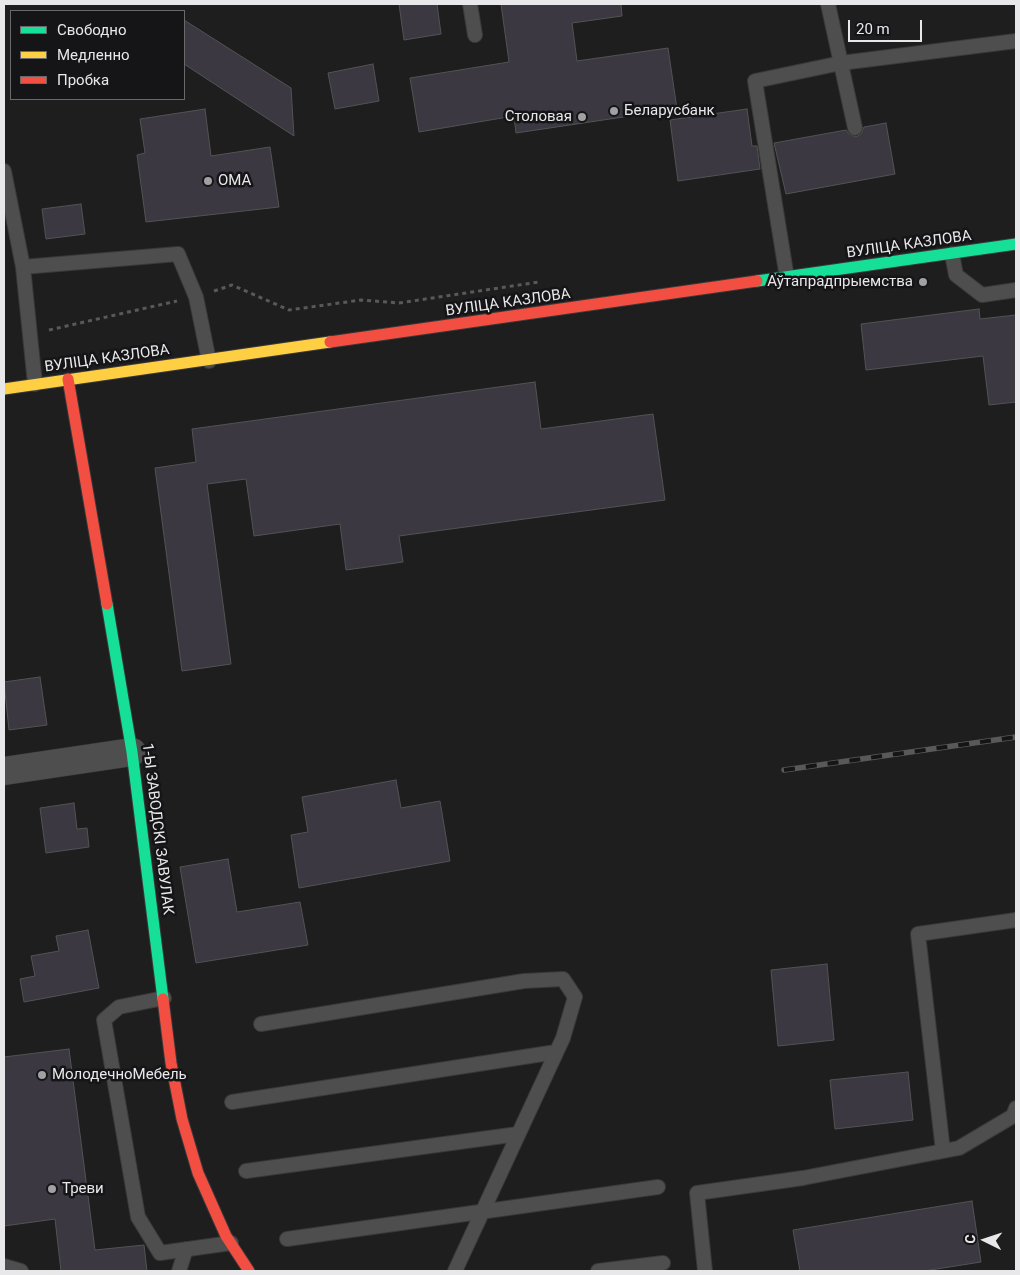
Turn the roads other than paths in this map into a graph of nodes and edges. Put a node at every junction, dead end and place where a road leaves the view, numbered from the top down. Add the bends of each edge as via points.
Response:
1 (470, 4) edge
2 (828, 4) edge
3 (475, 35) dead end
4 (1016, 41) edge
5 (841, 63) junction
6 (855, 128) dead end
7 (4, 171) edge
8 (1016, 244) edge
9 (952, 254) junction
10 (23, 267) junction
11 (787, 278) junction
12 (1016, 290) edge
13 (209, 361) junction
14 (68, 379) junction
15 (35, 384) junction
16 (4, 389) edge
17 (132, 752) junction
18 (4, 771) edge
19 (1016, 920) edge
20 (164, 998) junction
21 (261, 1024) dead end
22 (556, 1052) junction
23 (232, 1102) dead end
24 (1016, 1108) edge
25 (518, 1134) junction
26 (943, 1152) junction
27 (246, 1171) dead end
28 (658, 1187) dead end
29 (482, 1212) junction
30 (287, 1240) dead end
31 (231, 1243) junction
32 (186, 1249) junction
33 (663, 1263) dead end
34 (4, 1266) edge
35 (22, 1271) edge
36 (179, 1271) edge
37 (249, 1271) edge
38 (455, 1271) edge
39 (598, 1271) edge
40 (705, 1271) edge

1 - 3 lane
2 - 5 lane
4 - 5 lane
5 - 6 lane
5 - 11 lane via 755,81
7 - 10 lane
8 - 9 main road, ВУЛІЦА КАЗЛОВА
9 - 11 main road, ВУЛІЦА КАЗЛОВА
9 - 12 lane via 956,276 982,294
10 - 13 lane via 178,254 196,297
10 - 15 lane
11 - 13 main road, ВУЛІЦА КАЗЛОВА
13 - 14 main road, ВУЛІЦА КАЗЛОВА
14 - 15 main road, ВУЛІЦА КАЗЛОВА
14 - 17 main road, 1-Ы ЗАВОДСКІ ЗАВУЛАК
15 - 16 main road, ВУЛІЦА КАЗЛОВА
17 - 18 street
17 - 20 main road, 1-Ы ЗАВОДСКІ ЗАВУЛАК
19 - 26 lane via 918,934
20 - 31 main road, 1-Ы ЗАВОДСКІ ЗАВУЛАК via 171,1063 182,1119 198,1173
20 - 32 lane via 119,1007 104,1020 138,1217 160,1253
21 - 22 lane via 524,981 563,979 575,997
22 - 23 lane
22 - 25 lane
24 - 26 lane via 1012,1116 959,1148
25 - 27 lane
25 - 29 lane
26 - 40 lane via 803,1178 697,1193
28 - 29 lane
29 - 30 lane
29 - 38 lane
31 - 32 lane
31 - 37 main road, 1-Ы ЗАВОДСКІ ЗАВУЛАК
32 - 36 lane
33 - 39 lane
34 - 35 lane

